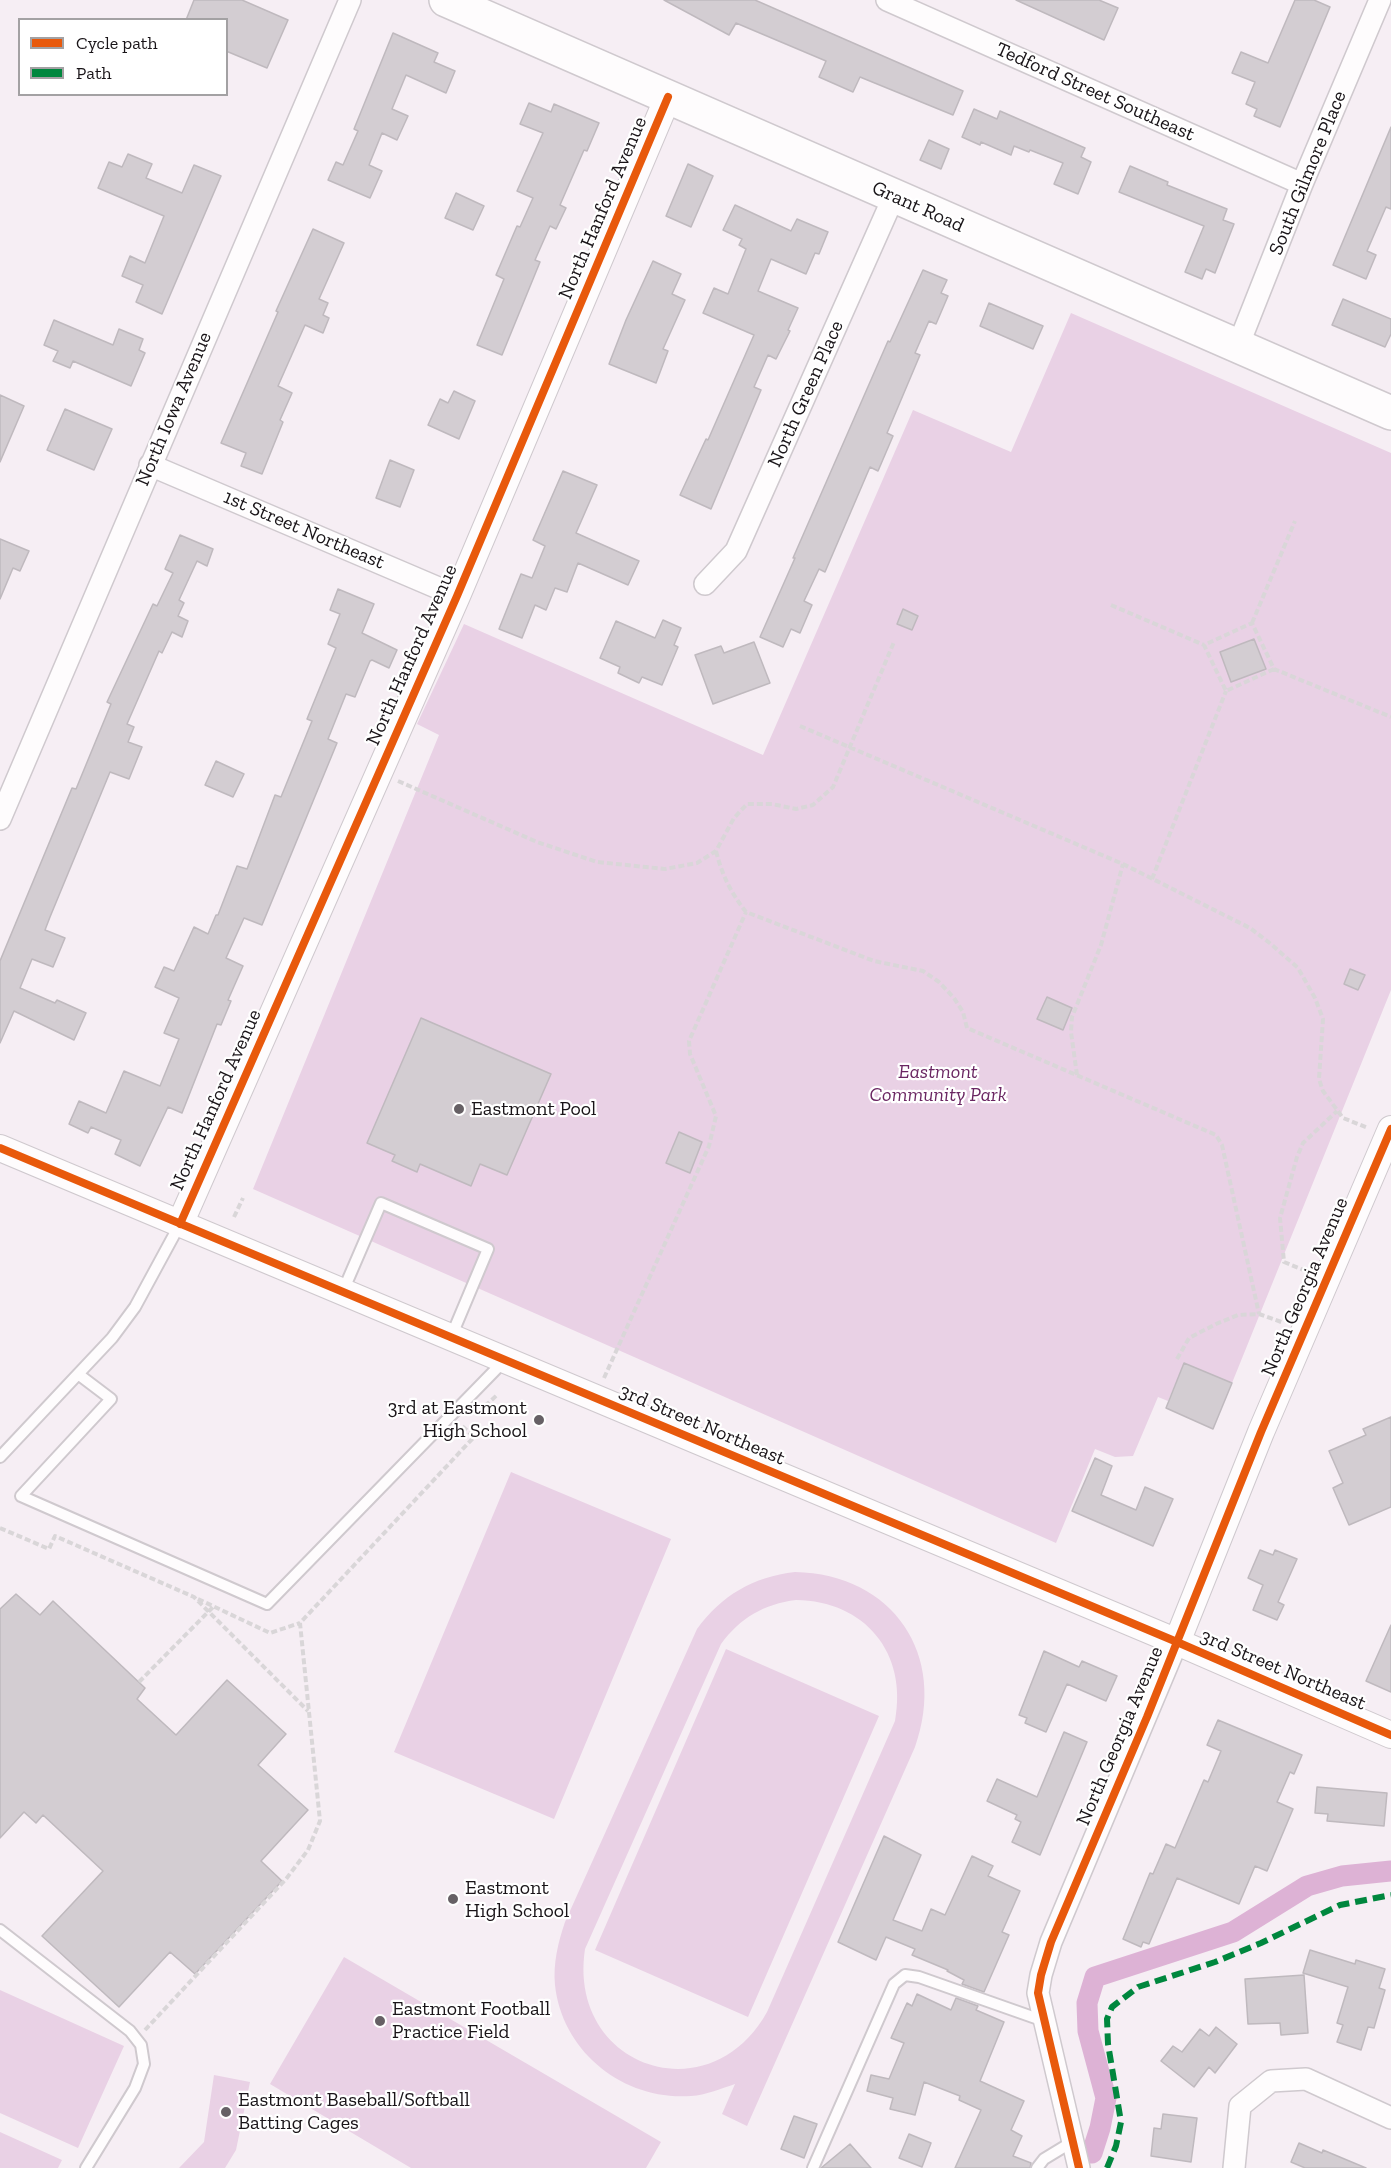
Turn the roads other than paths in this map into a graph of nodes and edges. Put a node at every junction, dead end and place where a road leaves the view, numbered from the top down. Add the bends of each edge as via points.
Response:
1 (350, 0) edge
2 (446, 0) edge
3 (887, 0) edge
4 (1380, 0) edge
5 (668, 97) junction
6 (1302, 184) junction
7 (894, 196) junction
8 (1238, 346) junction
9 (1391, 413) edge
10 (150, 465) junction
11 (705, 584) dead end
12 (457, 596) junction
13 (0, 819) edge
14 (1389, 1133) edge
15 (0, 1148) edge
16 (180, 1224) junction
17 (343, 1292) junction
18 (450, 1337) junction
19 (505, 1360) junction
20 (78, 1374) junction
21 (0, 1457) edge
22 (1177, 1642) junction
23 (1391, 1735) edge
24 (0, 1930) edge
25 (1044, 2021) junction
26 (1391, 2118) edge
27 (1072, 2142) junction
28 (86, 2168) edge
29 (813, 2168) edge
30 (1037, 2168) edge
31 (1079, 2168) edge
32 (1234, 2168) edge

1 - 10 street, North Iowa Avenue
2 - 5 main road, Grant Road
3 - 6 street, Tedford Street Southeast
4 - 6 street, South Gilmore Place
5 - 7 main road, Grant Road
5 - 12 street, North Hanford Avenue
6 - 8 street, South Gilmore Place
7 - 8 main road, Grant Road
7 - 11 street, North Green Place via 736,551
8 - 9 main road, Grant Road
10 - 12 street, 1st Street Northeast
10 - 13 street, North Iowa Avenue
12 - 16 street, North Hanford Avenue
14 - 22 street, North Georgia Avenue via 1256,1443
15 - 16 street, 3rd Street Northeast
16 - 17 street, 3rd Street Northeast
16 - 20 lane via 135,1307
17 - 18 street, 3rd Street Northeast
17 - 18 lane via 381,1203 488,1249
18 - 19 street, 3rd Street Northeast
19 - 20 lane via 267,1604 21,1496 111,1399
19 - 22 street, 3rd Street Northeast
20 - 21 lane
22 - 23 street, 3rd Street Northeast
22 - 25 street, North Georgia Avenue via 1051,1942 1038,1993
24 - 28 lane via 130,2031 141,2045 144,2064 135,2088
25 - 27 street, North Georgia Avenue
25 - 29 lane via 905,1975 894,1984
26 - 32 street via 1306,2079 1271,2081 1240,2106
27 - 30 lane via 1044,2158
27 - 31 street, North Georgia Avenue

